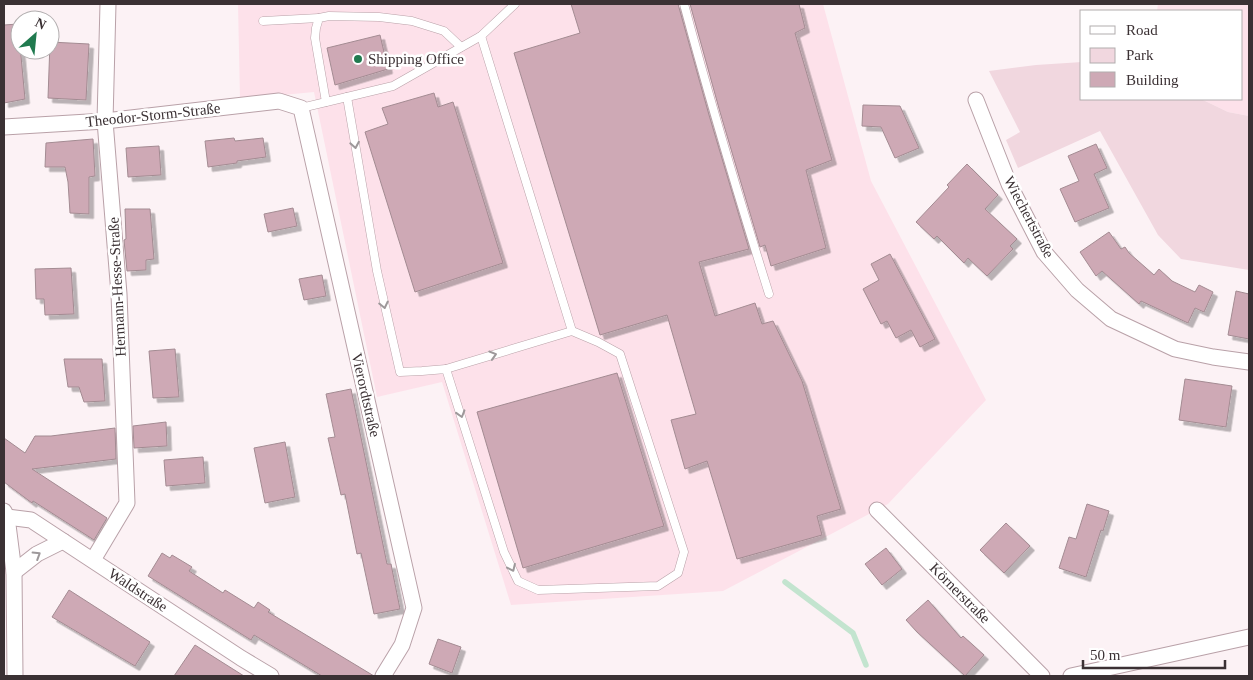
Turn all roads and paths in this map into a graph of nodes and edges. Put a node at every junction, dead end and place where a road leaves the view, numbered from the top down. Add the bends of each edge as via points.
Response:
1 (108, 4) edge
2 (516, 4) edge
3 (684, 4) edge
4 (319, 18) junction
5 (263, 21) dead end
6 (481, 36) junction
7 (461, 47) junction
8 (347, 97) junction
9 (976, 100) dead end
10 (326, 102) junction
11 (301, 108) junction
12 (105, 121) junction
13 (4, 127) edge
14 (769, 294) dead end
15 (572, 331) junction
16 (1249, 362) edge
17 (446, 369) junction
18 (877, 510) dead end
19 (5, 514) edge
20 (63, 541) junction
21 (93, 560) junction
22 (14, 572) junction
23 (9, 608) edge
24 (1249, 637) edge
25 (15, 676) edge
26 (271, 676) edge
27 (383, 676) edge
28 (1042, 676) edge
29 (1071, 676) edge

1 - 12 street, Hermann-Hesse-Straße
2 - 6 lane
3 - 14 lane
4 - 5 lane
4 - 7 lane via 379,17 412,21 444,31
4 - 10 lane via 315,38
6 - 7 lane
6 - 15 lane
7 - 8 lane via 393,86
8 - 10 lane
8 -> 17 lane via 377,271 400,372
9 - 16 street, Wiechertstraße via 1009,184 1044,252 1077,290 1111,319 1175,349
10 - 11 lane
11 - 12 street, Theodor-Storm-Straße via 279,101
11 - 27 street, Vierordtstraße via 414,608 402,645
12 - 13 street, Theodor-Storm-Straße
12 - 21 street, Hermann-Hesse-Straße via 118,294 127,503
17 -> 15 lane
17 -> 15 lane via 504,552 518,580 538,590 658,586 678,573 684,552 620,354
18 - 28 street, Körnerstraße
19 - 20 street, Waldstraße via 31,520
19 - 22 street
20 - 21 street, Waldstraße
22 -> 20 street via 37,554
21 - 26 street, Waldstraße
22 - 23 street
23 - 25 street
24 - 29 street

